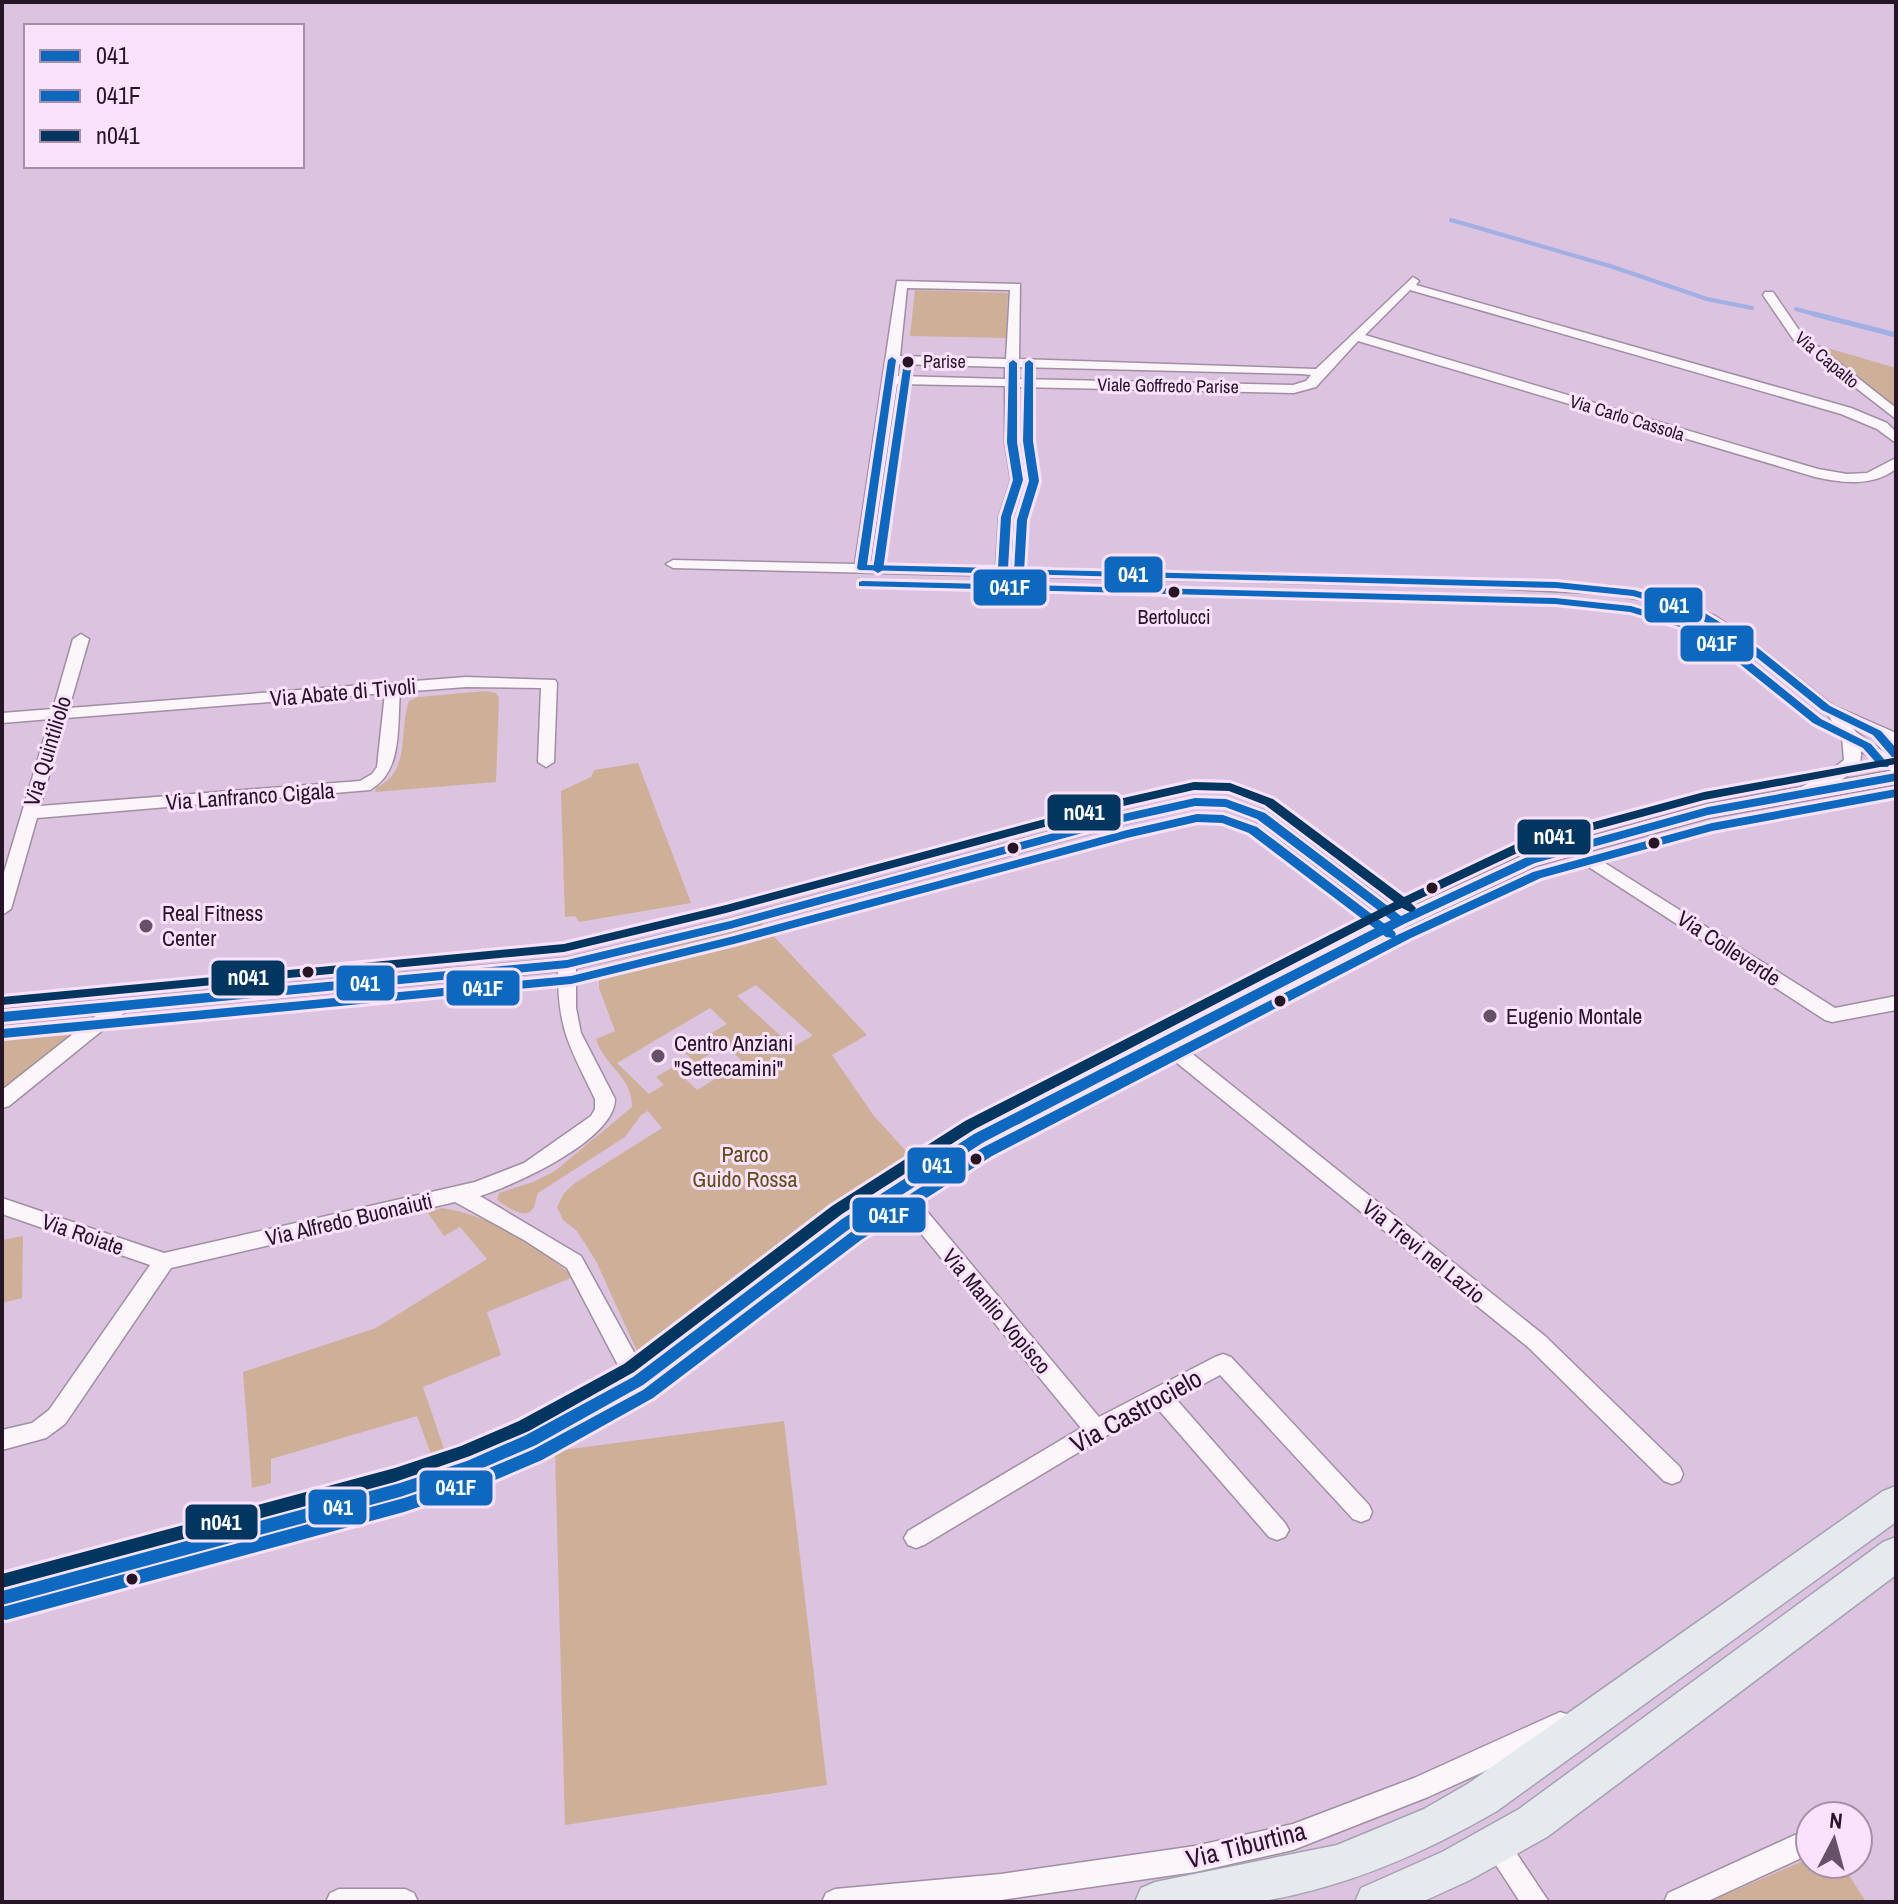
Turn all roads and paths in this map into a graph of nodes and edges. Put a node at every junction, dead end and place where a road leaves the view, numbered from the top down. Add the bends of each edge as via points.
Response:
1 (1769, 295) dead end
2 (1357, 337) junction
3 (892, 360) junction
4 (1013, 363) junction
5 (1178, 367) junction
6 (1199, 367) junction
7 (1319, 373) junction
8 (891, 380) junction
9 (1011, 383) junction
10 (1174, 387) junction
11 (1201, 387) junction
12 (1896, 415) edge
13 (1896, 439) edge
14 (1896, 462) edge
15 (673, 564) dead end
16 (862, 568) junction
17 (1003, 571) junction
18 (81, 639) dead end
19 (393, 688) junction
20 (1826, 708) junction
21 (58, 715) junction
22 (2, 718) edge
23 (1877, 733) junction
24 (1850, 736) junction
25 (1896, 739) edge
26 (1896, 755) edge
27 (546, 762) dead end
28 (1896, 769) edge
29 (1896, 777) edge
30 (1802, 793) junction
31 (28, 813) junction
32 (1570, 847) junction
33 (2, 909) edge
34 (1400, 921) junction
35 (567, 964) junction
36 (1896, 1003) edge
37 (118, 1008) junction
38 (2, 1017) edge
39 (1163, 1041) junction
40 (2, 1101) edge
41 (898, 1191) junction
42 (458, 1194) junction
43 (2, 1206) edge
44 (164, 1261) junction
45 (638, 1381) junction
46 (1160, 1396) junction
47 (1096, 1430) junction
48 (2, 1440) edge
49 (1672, 1474) dead end
50 (1896, 1502) edge
51 (1361, 1512) dead end
52 (1277, 1530) dead end
53 (916, 1538) dead end
54 (1896, 1554) edge
55 (2, 1598) edge
56 (1632, 1692) junction
57 (1496, 1845) junction
58 (1794, 1848) edge
59 (339, 1902) edge
60 (405, 1902) edge
61 (835, 1902) edge
62 (1155, 1902) edge
63 (1375, 1902) edge
64 (1536, 1902) edge
65 (1677, 1902) edge

1 - 12 street, Via Capalto via 1797,336
2 - 7 street, Viale Goffredo Parise
2 - 13 street, Viale Goffredo Parise via 1411,284 1846,411 1882,426
2 - 14 street, Via Carlo Cassola via 1815,473 1864,477
3 - 4 street, Viale Goffredo Parise
3 - 4 street via 901,284 1016,287
3 - 8 street
4 - 5 street, Viale Goffredo Parise
4 - 9 street
5 - 6 street, Viale Goffredo Parise
5 - 10 street via 1183,378
6 - 7 street, Viale Goffredo Parise
6 - 11 street via 1193,376
7 - 11 street, Viale Goffredo Parise via 1311,384 1294,389
8 - 9 street, Viale Goffredo Parise
8 - 16 street
9 - 10 street, Viale Goffredo Parise
9 - 17 street via 1018,480 1006,517
10 - 11 street, Viale Goffredo Parise
15 - 16 street
16 - 17 street
17 - 20 street via 1622,591 1675,604 1725,628
18 - 21 street, Via Quintiliolo
19 - 21 street, Via Abate di Tivoli
19 - 27 street, Via Abate di Tivoli via 549,683
19 - 31 street, Via Lanfranco Cigala via 385,767 364,786
20 - 23 street
20 - 24 street
21 - 22 street, Via Abate di Tivoli
21 - 31 street, Via Quintiliolo
23 - 25 street
23 - 26 street
24 - 28 street
24 - 30 street via 1852,762
29 - 30 street
30 - 32 street
31 - 33 street, Via Quintiliolo
32 - 34 street
32 - 36 street, Via Colleverde via 1832,1015
34 - 35 street via 1261,816 1226,803 1195,802
34 - 39 street
35 - 37 street
35 - 42 street, Via Alfredo Buonaiuti via 572,1033 604,1094 604,1114 523,1173
37 - 38 street
37 - 40 street
39 - 41 street via 979,1138
39 - 49 street, Via Trevi nel Lazio via 1537,1342
41 - 45 street via 847,1223
41 - 47 street, Via Manlio Vopisco
42 - 44 street, Via Alfredo Buonaiuti
42 - 45 street via 574,1262
43 - 44 street, Via Roiate
44 - 48 street via 62,1412 44,1428
45 - 55 street via 541,1435 437,1478
46 - 47 street, Via Castrocielo
46 - 51 street, Via Castrocielo via 1223,1363
46 - 52 street
47 - 53 street, Via Castrocielo
50 - 56 main road, Via Tiburtina
54 - 57 main road
56 - 61 street, Via Tiburtina via 1419,1788 1293,1837 1195,1859 1001,1887
56 - 62 main road, Via Tiburtina via 1483,1797 1399,1841 1337,1865
57 - 63 main road
57 - 64 street
58 - 65 street
59 - 60 street

